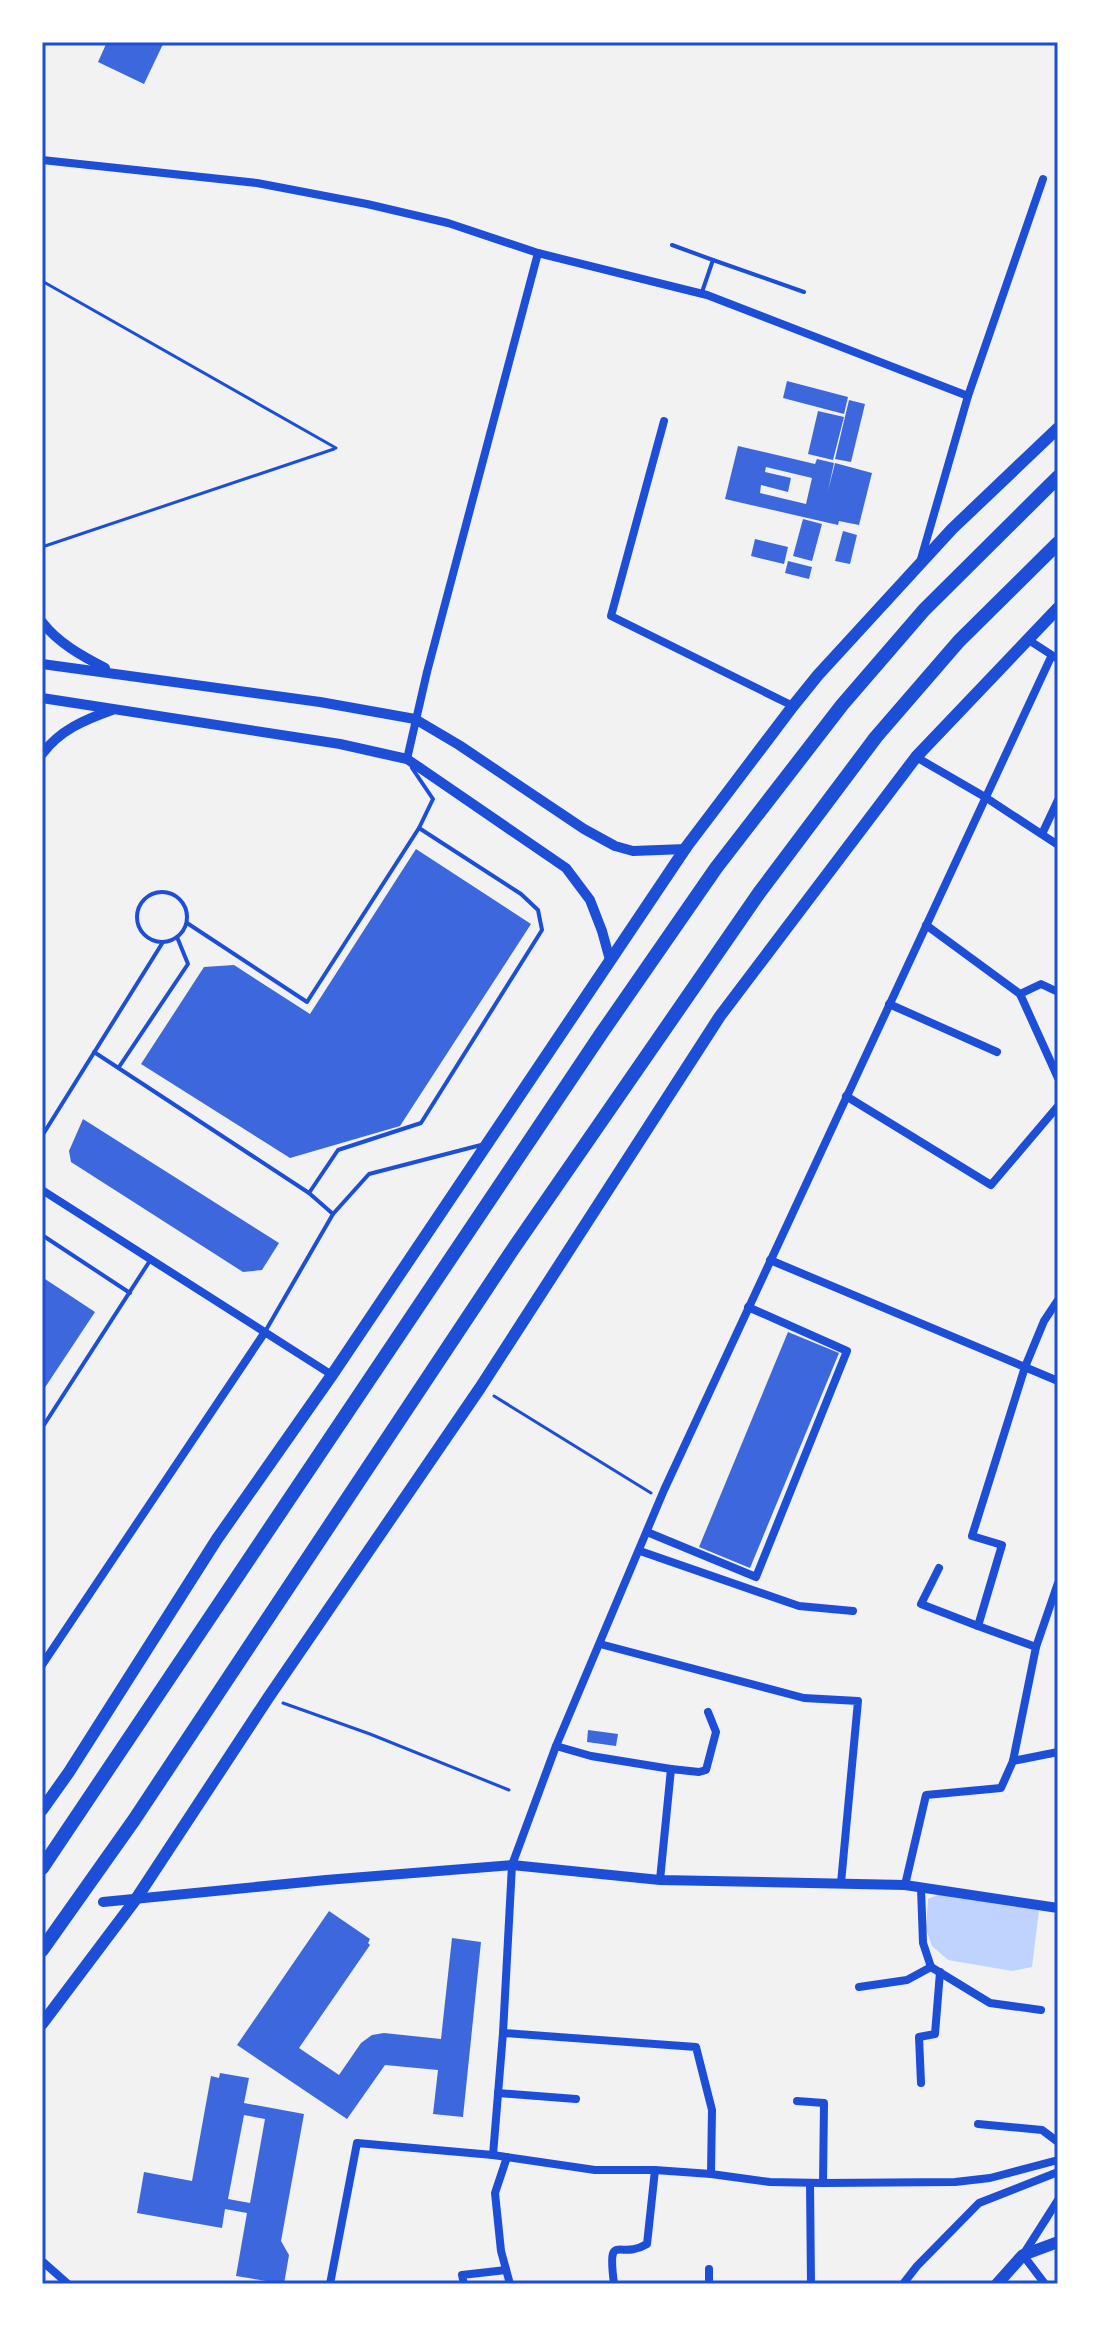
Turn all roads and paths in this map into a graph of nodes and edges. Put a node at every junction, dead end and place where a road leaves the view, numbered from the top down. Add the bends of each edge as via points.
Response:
1 (42, 160) edge
2 (1043, 179) dead end
3 (672, 245) dead end
4 (538, 253) junction
5 (713, 260) junction
6 (42, 281) edge
7 (804, 292) dead end
8 (702, 294) junction
9 (968, 396) junction
10 (664, 421) dead end
11 (1058, 428) edge
12 (1058, 477) edge
13 (1058, 543) edge
14 (42, 547) edge
15 (919, 566) junction
16 (1058, 608) edge
17 (42, 622) edge
18 (1027, 639) junction
19 (1054, 658) edge
20 (42, 664) edge
21 (114, 672) junction
22 (42, 698) edge
23 (793, 706) junction
24 (113, 709) junction
25 (415, 719) junction
26 (42, 754) edge
27 (916, 757) junction
28 (407, 759) junction
29 (985, 797) junction
30 (1058, 800) edge
31 (419, 828) junction
32 (1042, 834) junction
33 (1058, 845) edge
34 (686, 849) junction
35 (187, 923) junction
36 (926, 925) junction
37 (176, 937) junction
38 (163, 942) junction
39 (610, 960) junction
40 (1058, 992) edge
41 (1020, 994) junction
42 (889, 1004) junction
43 (94, 1052) junction
44 (997, 1052) dead end
45 (119, 1067) junction
46 (1058, 1078) edge
47 (846, 1096) junction
48 (1058, 1106) edge
49 (42, 1136) edge
50 (487, 1144) junction
51 (42, 1190) edge
52 (309, 1193) junction
53 (333, 1214) junction
54 (42, 1235) edge
55 (151, 1259) junction
56 (770, 1260) junction
57 (130, 1293) junction
58 (1058, 1300) edge
59 (748, 1307) junction
60 (265, 1332) junction
61 (1025, 1367) junction
62 (332, 1375) junction
63 (1058, 1381) edge
64 (480, 1388) junction
65 (42, 1428) edge
66 (660, 1499) junction
67 (647, 1532) junction
68 (640, 1551) junction
69 (939, 1568) dead end
70 (1058, 1583) edge
71 (853, 1611) dead end
72 (978, 1626) junction
73 (600, 1644) junction
74 (1036, 1647) junction
75 (42, 1665) edge
76 (268, 1698) junction
77 (708, 1712) dead end
78 (556, 1746) junction
79 (1057, 1750) edge
80 (1013, 1761) junction
81 (671, 1769) junction
82 (509, 1790) dead end
83 (42, 1810) edge
84 (512, 1865) junction
85 (42, 1868) edge
86 (660, 1880) junction
87 (841, 1883) junction
88 (905, 1885) junction
89 (921, 1888) junction
90 (136, 1899) junction
91 (103, 1902) dead end
92 (1058, 1908) edge
93 (42, 1950) edge
94 (936, 1970) junction
95 (859, 1987) dead end
96 (1041, 2010) dead end
97 (42, 2024) edge
98 (503, 2033) junction
99 (921, 2083) dead end
100 (498, 2093) junction
101 (576, 2099) dead end
102 (797, 2101) dead end
103 (978, 2124) dead end
104 (1058, 2142) edge
105 (493, 2155) junction
106 (507, 2157) junction
107 (1058, 2160) edge
108 (655, 2170) junction
109 (1058, 2172) edge
110 (711, 2174) junction
111 (810, 2183) junction
112 (823, 2183) junction
113 (1058, 2200) edge
114 (1058, 2242) edge
115 (1023, 2255) junction
116 (42, 2261) edge
117 (709, 2269) dead end
118 (506, 2270) junction
119 (68, 2284) edge
120 (330, 2284) edge
121 (464, 2284) edge
122 (510, 2284) edge
123 (614, 2284) edge
124 (709, 2284) edge
125 (811, 2284) edge
126 (903, 2284) edge
127 (997, 2284) edge
128 (1045, 2284) edge

1 - 4 street via 257,183 448,223
2 - 9 street
3 - 5 lane
4 - 8 street
4 - 25 street
5 - 7 lane
5 - 8 lane
6 - 14 path via 336,448
8 - 9 street
9 - 15 street
10 - 23 street via 611,616
11 - 15 main road
12 - 85 highway via 924,610 842,705 716,868
13 - 93 highway via 959,641 876,737 759,893
15 - 23 main road
16 - 18 main road
17 - 21 street via 75,651
18 - 19 street
18 - 27 main road
19 - 29 street
20 - 21 street
21 - 25 street
22 - 24 street
23 - 34 main road
24 - 26 street via 62,732
24 - 28 street
25 - 28 street
25 - 34 street via 615,846 633,851
27 - 29 street
27 - 64 main road via 720,1016
28 - 31 lane via 433,799
28 - 39 street via 566,868 590,900
29 - 32 street
29 - 36 street
30 - 32 street
31 - 35 lane via 307,1002
31 - 52 lane via 521,894 538,910 542,930 421,1123 338,1150
32 - 33 street
34 - 39 main road
35 - 37 lane
35 - 38 lane via 185,904 178,897 170,892 151,894 138,908 137,918 145,935
36 - 41 street
36 - 42 street
37 - 38 lane
37 - 45 lane via 188,964
38 - 43 lane
39 - 50 main road
40 - 41 street via 1041,984
41 - 46 street
42 - 44 street
42 - 47 street
43 - 45 lane
43 - 49 lane
45 - 52 lane
47 - 48 street via 991,1185
47 - 56 street
50 - 53 lane via 369,1174
50 - 62 main road
51 - 55 street
52 - 53 lane
53 - 60 lane
54 - 57 lane
55 - 57 lane
55 - 60 street
56 - 59 street
56 - 61 street
57 - 65 lane
58 - 61 street
59 - 66 street
59 - 67 street via 847,1351 756,1577
60 - 62 street
60 - 75 street
61 - 63 street
61 - 72 street via 972,1536 1002,1545
62 - 83 main road via 217,1539
64 - 66 path
64 - 76 main road
66 - 67 street
67 - 68 street
68 - 71 street via 799,1606
68 - 73 street
69 - 72 street via 921,1604
70 - 74 street
72 - 74 street
73 - 78 street
73 - 87 street via 804,1698 858,1701
74 - 80 street
76 - 82 path
76 - 90 main road
77 - 81 street via 716,1732 706,1770
78 - 81 street
78 - 84 street
79 - 80 street
80 - 88 street via 1001,1788 926,1795
81 - 86 street
84 - 86 street
84 - 90 street
84 - 98 street
86 - 87 street
87 - 88 street
88 - 89 street
89 - 92 street
89 - 94 street via 923,1943
90 - 91 street
90 - 97 main road
94 - 95 street
94 - 96 street via 990,2003
94 - 99 street via 935,2034 919,2037
98 - 100 street
98 - 110 street via 696,2047 712,2110
100 - 101 street
100 - 105 street
102 - 112 street via 824,2103
103 - 104 street via 1042,2130
105 - 106 street
105 - 120 street via 357,2143
106 - 108 street via 595,2170
106 - 118 street via 495,2193
107 - 112 street via 978,2179
108 - 110 street
108 - 123 street via 647,2244 612,2252
109 - 126 street via 979,2203
110 - 111 street
111 - 112 street
111 - 125 street
113 - 115 street
114 - 115 main road
115 - 127 main road
115 - 128 street
116 - 119 street
117 - 124 street
118 - 121 street via 462,2275
118 - 122 street

